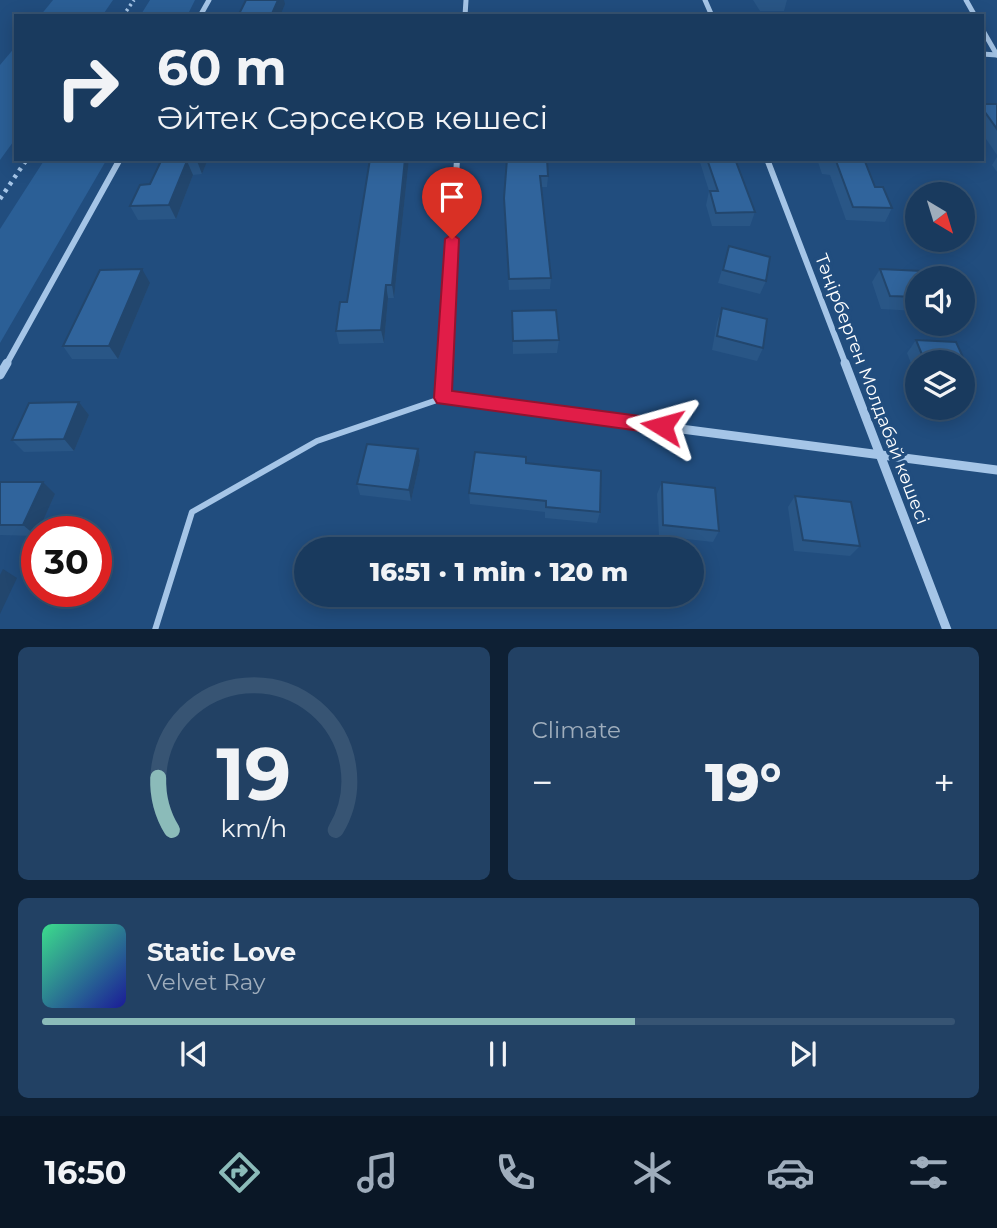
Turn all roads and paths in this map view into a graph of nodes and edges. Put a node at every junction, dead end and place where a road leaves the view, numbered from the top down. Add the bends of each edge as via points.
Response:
1 (984, 32) edge
2 (997, 55) edge
3 (26, 161) edge
4 (119, 161) edge
5 (457, 161) edge
6 (768, 161) edge
7 (0, 199) edge
8 (0, 375) edge
9 (443, 398) junction
10 (881, 455) junction
11 (997, 470) edge
12 (155, 629) edge
13 (947, 629) edge

1 - 2 street
3 - 7 path
4 - 8 street
5 - 9 street
6 - 10 street, Тәңірберген Молдабай көшесі
9 - 10 street
9 - 12 lane via 317,441 192,512
10 - 11 street
10 - 13 street, Тәңірберген Молдабай көшесі

